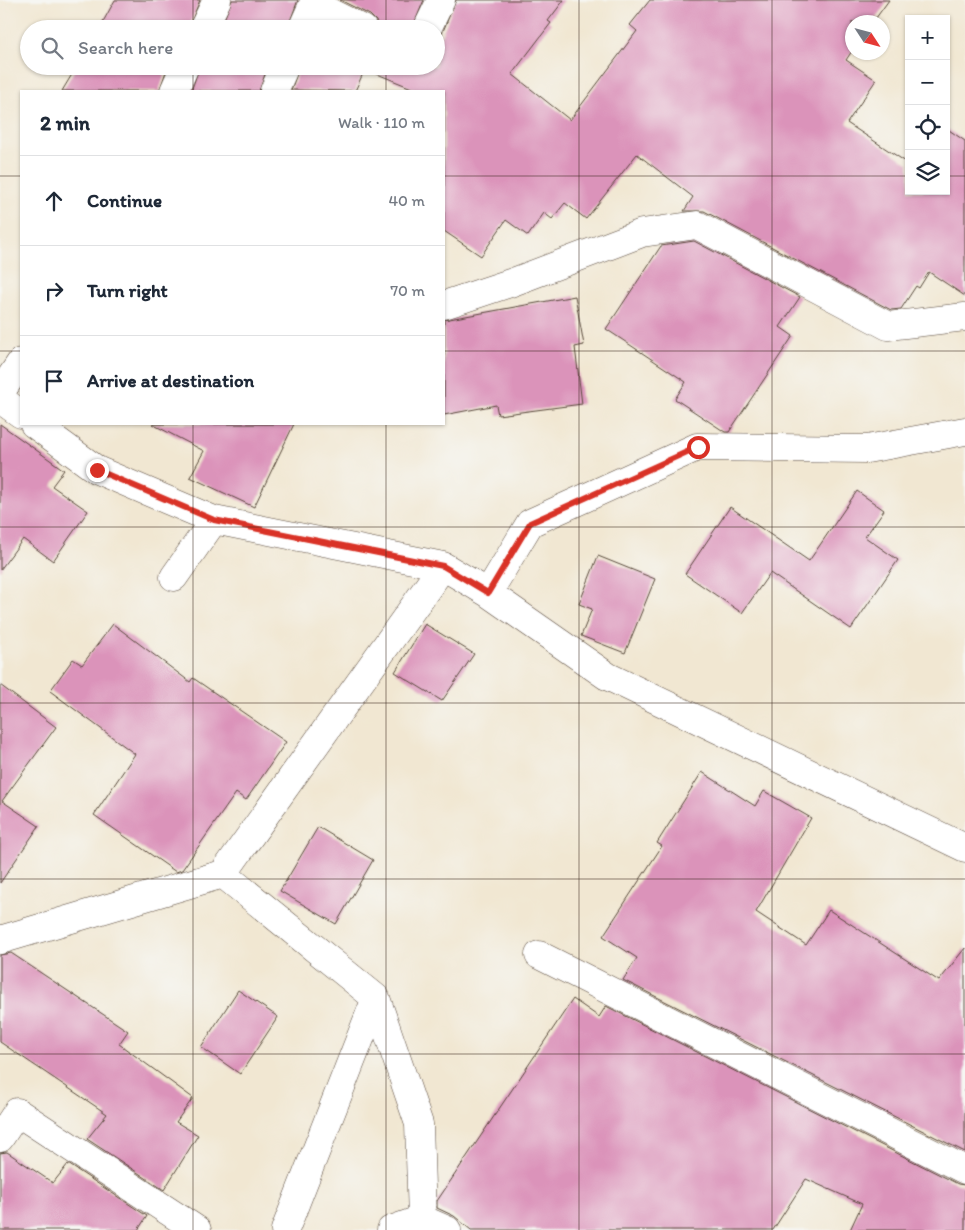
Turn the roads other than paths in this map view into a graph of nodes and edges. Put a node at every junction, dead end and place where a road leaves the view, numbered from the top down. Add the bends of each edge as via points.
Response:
1 (217, 0) edge
2 (441, 0) edge
3 (314, 2) edge
4 (207, 20) edge
5 (306, 20) edge
6 (347, 20) edge
7 (431, 20) edge
8 (181, 75) edge
9 (281, 75) edge
10 (174, 90) edge
11 (274, 90) edge
12 (445, 305) edge
13 (965, 317) edge
14 (20, 363) edge
15 (0, 393) edge
16 (0, 399) edge
17 (20, 413) edge
18 (35, 425) edge
19 (965, 431) edge
20 (214, 520) junction
21 (443, 566) junction
22 (174, 577) dead end
23 (488, 593) junction
24 (965, 848) edge
25 (223, 874) junction
26 (0, 940) edge
27 (539, 955) dead end
28 (376, 998) junction
29 (0, 1138) edge
30 (965, 1170) edge
31 (422, 1219) junction
32 (197, 1230) edge
33 (284, 1230) edge
34 (391, 1230) edge
35 (447, 1230) edge

1 - 4 street
2 - 7 street
3 - 5 street
3 - 6 street
8 - 10 street
9 - 11 street
12 - 13 street via 642,233 697,226 888,326
14 - 15 street
16 - 17 street
18 - 20 street via 97,470
19 - 23 street via 867,449 698,447 530,523
20 - 21 street
20 - 22 street
21 - 23 street
21 - 25 street
23 - 24 street via 607,676
25 - 26 street
25 - 28 street
27 - 30 street
28 - 31 street via 419,1124
28 - 33 street
29 - 32 street via 17,1112
31 - 34 street
31 - 35 street

